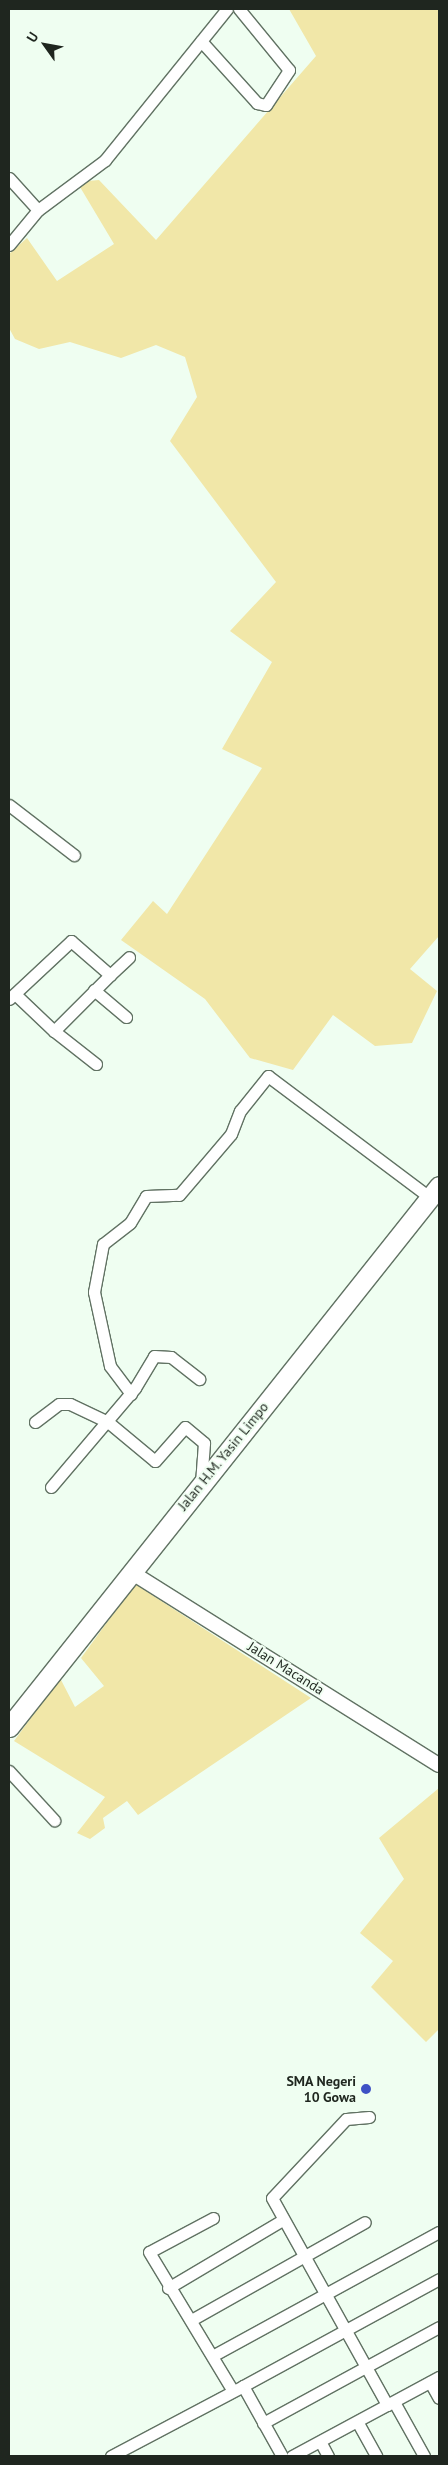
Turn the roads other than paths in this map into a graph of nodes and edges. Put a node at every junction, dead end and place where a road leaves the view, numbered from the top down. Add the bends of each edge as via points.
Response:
1 (227, 9) edge
2 (239, 9) edge
3 (201, 41) junction
4 (9, 178) edge
5 (38, 210) junction
6 (9, 245) edge
7 (9, 805) edge
8 (74, 854) dead end
9 (128, 957) dead end
10 (110, 975) junction
11 (94, 990) junction
12 (12, 997) edge
13 (126, 1017) dead end
14 (54, 1031) junction
15 (96, 1064) dead end
16 (434, 1192) edge
17 (199, 1379) dead end
18 (131, 1394) junction
19 (35, 1422) dead end
20 (108, 1422) junction
21 (201, 1483) junction
22 (51, 1487) dead end
23 (131, 1572) junction
24 (9, 1727) edge
25 (439, 1765) edge
26 (9, 1771) edge
27 (54, 1820) dead end
28 (369, 2117) dead end
29 (214, 2218) dead end
30 (281, 2221) junction
31 (365, 2222) dead end
32 (439, 2232) edge
33 (302, 2256) junction
34 (439, 2279) edge
35 (168, 2288) junction
36 (322, 2294) junction
37 (193, 2319) junction
38 (439, 2326) edge
39 (343, 2330) junction
40 (214, 2355) junction
41 (364, 2368) junction
42 (435, 2379) edge
43 (238, 2389) junction
44 (439, 2398) edge
45 (390, 2404) junction
46 (264, 2423) junction
47 (358, 2423) junction
48 (321, 2443) junction
49 (111, 2456) edge
50 (282, 2456) edge
51 (292, 2456) edge
52 (328, 2456) edge
53 (376, 2456) edge
54 (424, 2456) edge

1 - 3 street
2 - 3 street via 289,70 266,106 257,103
3 - 5 street via 105,160
4 - 5 street
5 - 6 street
7 - 8 street
9 - 10 street
10 - 11 street
10 - 12 street via 71,941
11 - 13 street
11 - 14 street
12 - 14 street
14 - 15 street
16 - 18 street via 268,1076 240,1111 231,1134 179,1195 146,1196 130,1223 103,1244 94,1292 110,1366
16 - 21 main road, Jalan H.M. Yasin Limpo
17 - 18 street via 180,1362 158,1355 150,1360
18 - 20 street
19 - 20 street via 59,1404 70,1404
20 - 21 street via 155,1461 185,1427 204,1443
20 - 22 street
21 - 23 main road, Jalan H.M. Yasin Limpo
23 - 24 main road, Jalan H.M. Yasin Limpo
23 - 25 street, Jalan Macanda
26 - 27 street
28 - 30 street via 346,2119 274,2193 273,2204
29 - 35 street via 150,2250
30 - 33 street
30 - 35 street
31 - 33 street
32 - 36 street
33 - 36 street
33 - 37 street
34 - 39 street
35 - 37 street
36 - 39 street
36 - 40 street
37 - 40 street
38 - 41 street
39 - 41 street
39 - 43 street
40 - 43 street
41 - 45 street
41 - 46 street
42 - 44 street
42 - 45 street
43 - 46 street
43 - 49 street
45 - 47 street
45 - 54 street
46 - 50 street
47 - 48 street
47 - 53 street
48 - 51 street
48 - 52 street

